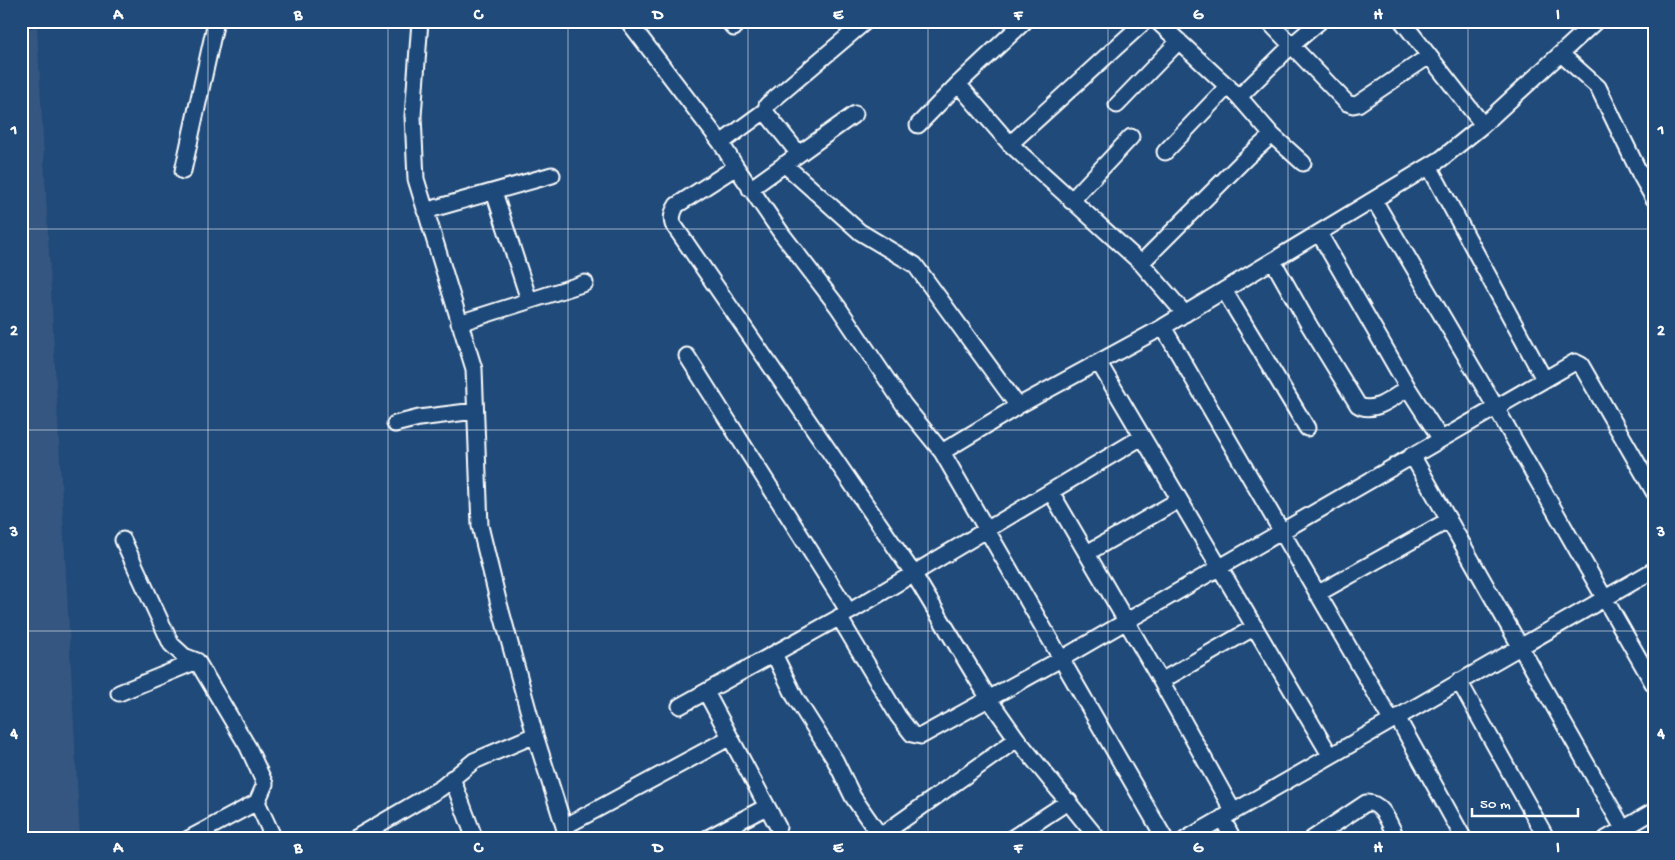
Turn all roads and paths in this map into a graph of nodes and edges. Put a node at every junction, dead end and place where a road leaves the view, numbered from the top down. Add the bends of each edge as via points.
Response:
1 (216, 21) edge
2 (420, 21) edge
3 (866, 21) edge
4 (1025, 21) edge
5 (1144, 21) edge
6 (1157, 21) edge
7 (1268, 21) edge
8 (1320, 21) edge
9 (1402, 21) edge
10 (1596, 21) edge
11 (637, 24) edge
12 (1179, 42) junction
13 (1291, 46) junction
14 (1561, 54) junction
15 (1429, 56) junction
16 (958, 84) junction
17 (1228, 86) junction
18 (1239, 97) junction
19 (1116, 105) dead end
20 (766, 110) junction
21 (855, 114) dead end
22 (918, 125) dead end
23 (1483, 125) junction
24 (1272, 135) junction
25 (1131, 137) dead end
26 (721, 143) junction
27 (1010, 144) junction
28 (1165, 152) dead end
29 (799, 154) junction
30 (1303, 163) dead end
31 (784, 164) junction
32 (1429, 166) junction
33 (736, 167) junction
34 (183, 171) dead end
35 (552, 175) dead end
36 (750, 189) junction
37 (494, 192) junction
38 (1654, 199) edge
39 (1374, 200) junction
40 (1071, 201) junction
41 (426, 210) junction
42 (1319, 233) junction
43 (1273, 261) junction
44 (1141, 262) junction
45 (585, 283) dead end
46 (1224, 290) junction
47 (529, 300) junction
48 (1184, 314) junction
49 (460, 322) junction
50 (1163, 326) junction
51 (687, 356) dead end
52 (1099, 363) junction
53 (1544, 379) junction
54 (1408, 388) junction
55 (1018, 406) junction
56 (1495, 406) junction
57 (475, 411) junction
58 (395, 424) dead end
59 (1307, 428) dead end
60 (1142, 437) junction
61 (1440, 438) junction
62 (942, 452) junction
63 (1412, 454) junction
64 (1051, 492) junction
65 (1654, 492) edge
66 (1179, 500) junction
67 (1449, 520) junction
68 (988, 529) junction
69 (1281, 531) junction
70 (122, 540) dead end
71 (1087, 553) junction
72 (1218, 567) junction
73 (1654, 570) edge
74 (913, 573) junction
75 (1317, 594) junction
76 (1604, 598) junction
77 (844, 614) junction
78 (1125, 622) junction
79 (1255, 627) junction
80 (1521, 646) junction
81 (774, 654) junction
82 (1061, 659) junction
83 (197, 661) junction
84 (1161, 681) junction
85 (1459, 682) junction
86 (1654, 684) edge
87 (706, 692) junction
88 (119, 693) dead end
89 (989, 699) junction
90 (680, 706) dead end
91 (1394, 719) junction
92 (535, 735) junction
93 (729, 738) junction
94 (1017, 739) junction
95 (1330, 756) junction
96 (452, 778) junction
97 (1069, 801) junction
98 (257, 802) junction
99 (766, 807) junction
100 (1654, 811) edge
101 (1228, 815) junction
102 (778, 827) dead end
103 (566, 833) edge
104 (1626, 834) edge
105 (878, 837) edge
106 (188, 839) edge
107 (274, 839) edge
108 (354, 839) edge
109 (475, 839) edge
110 (706, 839) edge
111 (1011, 839) edge
112 (1098, 839) edge
113 (1165, 839) edge
114 (1186, 839) edge
115 (1233, 839) edge
116 (1312, 839) edge
117 (1397, 839) edge
118 (1464, 839) edge
119 (1547, 839) edge
120 (1606, 839) edge

1 - 34 street
2 - 41 street via 413,116 416,179
3 - 20 street
4 - 16 street
5 - 27 street
6 - 12 street
7 - 13 street
8 - 13 street
9 - 15 street
10 - 14 street
11 - 26 street
12 - 17 street
12 - 19 street
13 - 15 street via 1347,103 1353,105
13 - 18 street
14 - 23 street
14 - 38 street via 1598,87
15 - 23 street
16 - 22 street
16 - 27 street
17 - 18 street
17 - 28 street
18 - 24 street
20 - 26 street
20 - 29 street
21 - 29 street
23 - 32 street
24 - 30 street
24 - 44 street
25 - 40 street
26 - 33 street
27 - 40 street
29 - 31 street
31 - 36 street
31 - 55 street via 860,232 916,265
32 - 39 street
32 - 53 street
33 - 36 street
33 - 74 street via 677,205 672,214 673,224
35 - 37 street
36 - 62 street via 838,307 904,405
37 - 41 street
37 - 47 street
39 - 42 street
39 - 56 street
40 - 44 street
41 - 49 street
42 - 43 street
42 - 54 street
43 - 46 street
43 - 54 street via 1358,405 1368,409 1376,407
44 - 48 street
45 - 47 street
46 - 48 street
46 - 59 street
47 - 49 street
48 - 50 street
49 - 57 street via 474,369
50 - 52 street
50 - 69 street
51 - 77 street
52 - 55 street
52 - 60 street
53 - 56 street
53 - 65 street via 1579,363
54 - 61 street
55 - 62 street
56 - 61 street
56 - 76 street
57 - 58 street
57 - 92 street via 480,526
60 - 64 street
60 - 66 street
61 - 63 street
62 - 68 street
63 - 67 street
63 - 69 street
64 - 68 street
64 - 71 street
66 - 71 street
66 - 72 street
67 - 75 street
67 - 80 street
68 - 74 street
68 - 82 street
69 - 72 street
69 - 75 street
70 - 83 street via 171,644 184,656
71 - 78 street
72 - 78 street
72 - 79 street
73 - 76 street
74 - 77 street
74 - 89 street
75 - 91 street
76 - 80 street
76 - 86 street
77 - 81 street
77 - 89 street via 898,716 912,734 921,736
78 - 82 street
78 - 84 street
79 - 84 street
79 - 95 street
80 - 85 street
80 - 104 street
81 - 87 street
81 - 105 street via 795,697
82 - 89 street
82 - 113 street
83 - 88 street
83 - 98 street via 248,747 265,784
84 - 101 street
85 - 91 street
85 - 119 street
87 - 90 street
87 - 93 street
89 - 94 street
91 - 95 street
91 - 118 street
92 - 96 street via 474,761
92 - 103 street
93 - 99 street
93 - 103 street
94 - 97 street
94 - 105 street
95 - 101 street
96 - 108 street via 441,788
96 - 109 street
97 - 111 street
97 - 112 street
98 - 106 street
98 - 107 street
99 - 102 street
99 - 110 street
100 - 104 street
101 - 114 street
101 - 115 street
104 - 120 street
116 - 117 street via 1370,803 1381,810

